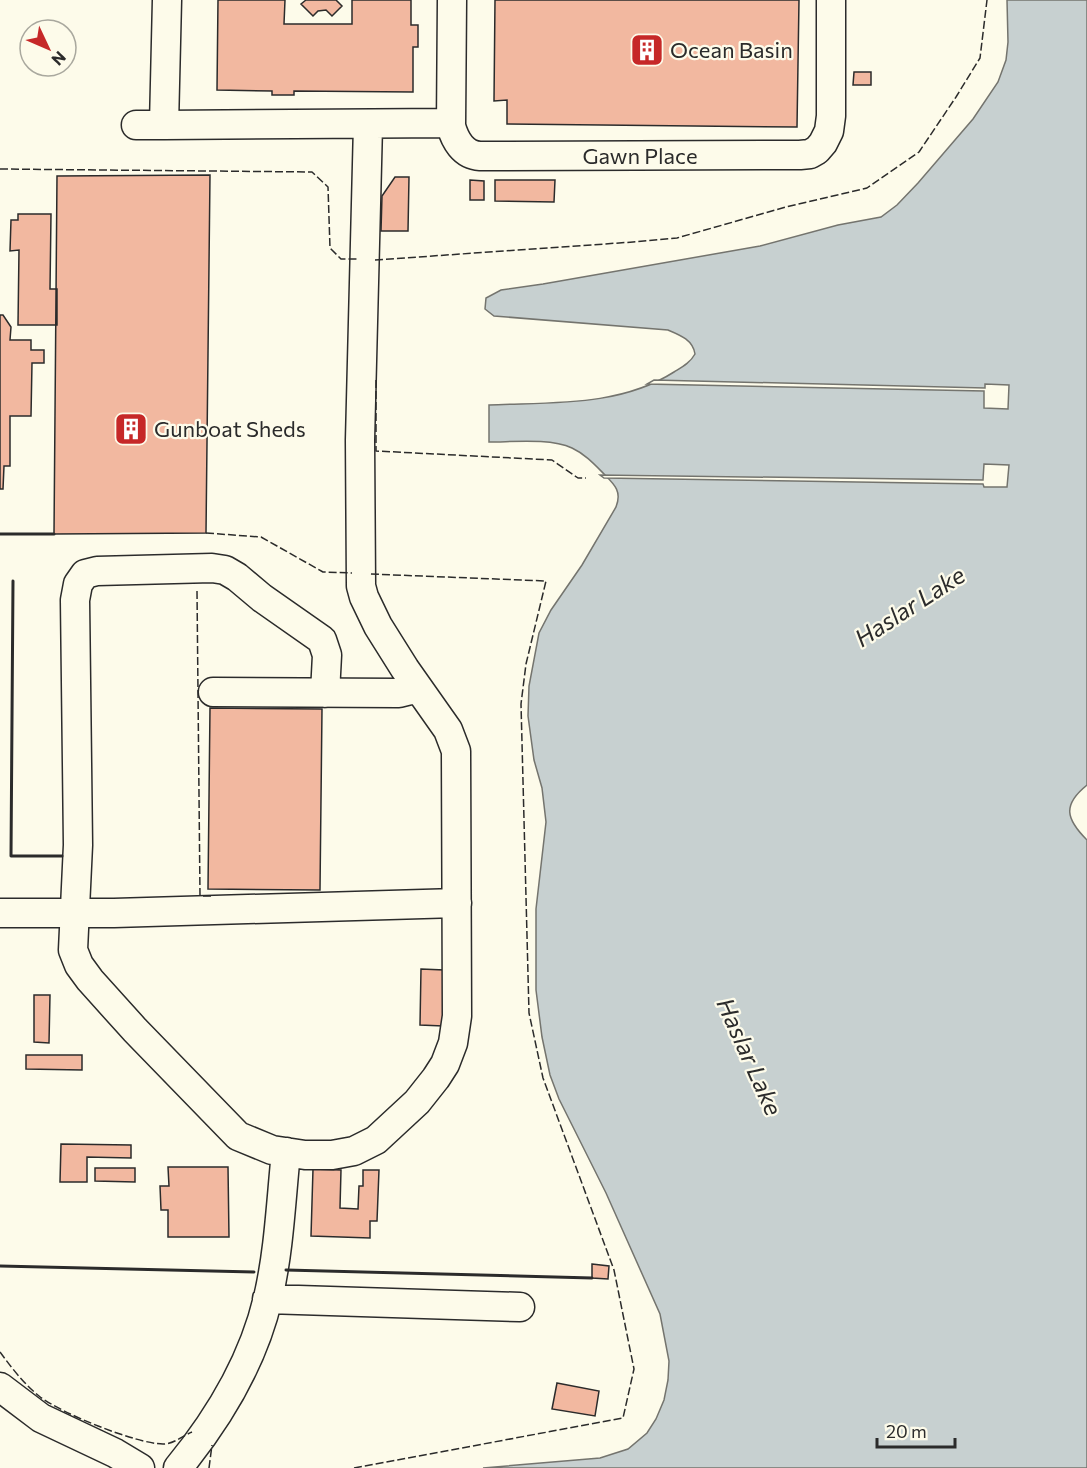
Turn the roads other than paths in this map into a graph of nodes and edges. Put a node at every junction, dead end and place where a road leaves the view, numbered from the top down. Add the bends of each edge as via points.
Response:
1 (167, 0) edge
2 (452, 0) edge
3 (831, 0) edge
4 (451, 123) junction
5 (164, 124) junction
6 (136, 125) dead end
7 (368, 125) junction
8 (416, 685) junction
9 (213, 692) dead end
10 (325, 693) junction
11 (457, 903) junction
12 (0, 913) edge
13 (75, 913) junction
14 (286, 1152) junction
15 (267, 1299) junction
16 (520, 1307) dead end
17 (0, 1387) edge
18 (139, 1468) edge
19 (178, 1468) edge

1 - 5 street
2 - 4 street, Gawn Place
3 - 4 street, Gawn Place via 830,124 823,143 810,154 475,156 458,142
4 - 7 street
5 - 6 street
5 - 7 street
7 - 8 street via 360,440 361,586 372,616
8 - 10 street via 403,693
8 - 11 street via 448,730 456,751
9 - 10 street
10 - 13 street via 327,655 322,640 231,573 212,568 85,574 75,600
11 - 13 street
11 - 14 street via 456,1030 436,1078 405,1114 368,1145 332,1155
12 - 13 street
13 - 14 street via 73,950 90,980 232,1131 247,1141
14 - 15 street
15 - 16 street
15 - 19 street via 248,1355 224,1406
17 - 18 street via 41,1418

